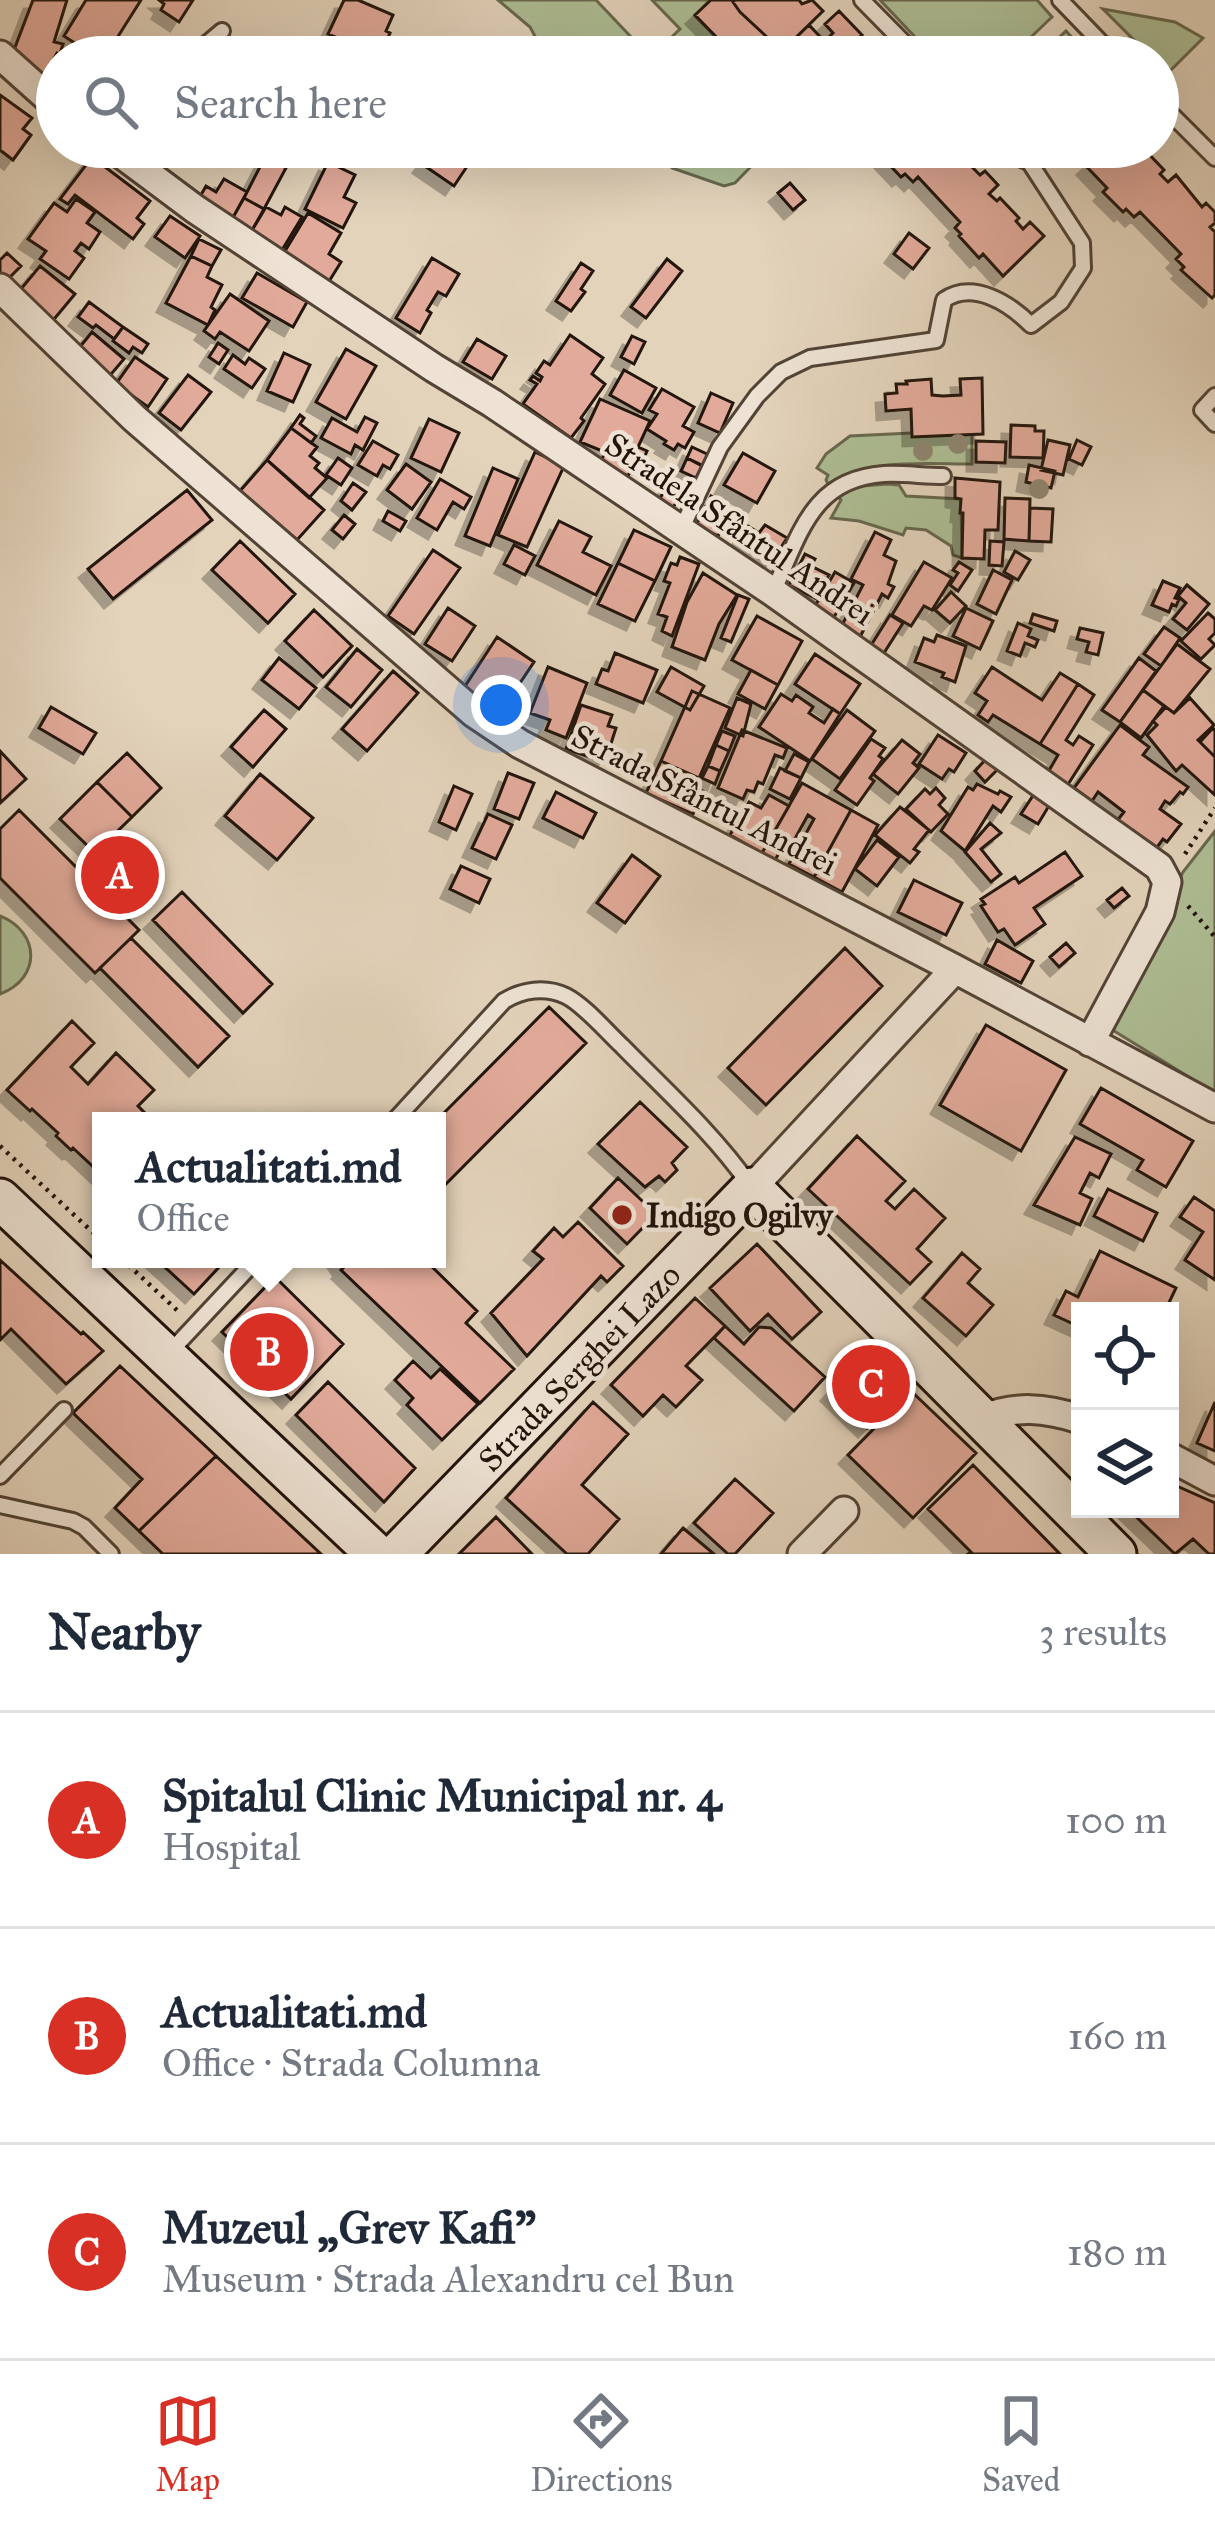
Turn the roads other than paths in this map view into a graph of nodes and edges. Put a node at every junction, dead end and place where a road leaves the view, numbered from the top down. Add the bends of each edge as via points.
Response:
1 (862, 0) edge
2 (1060, 0) edge
3 (222, 31) dead end
4 (216, 36) edge
5 (897, 36) edge
6 (1095, 36) edge
7 (0, 55) edge
8 (36, 87) edge
9 (1179, 122) edge
10 (1215, 158) edge
11 (140, 168) edge
12 (1033, 168) edge
13 (0, 288) edge
14 (1215, 395) edge
15 (1215, 424) edge
16 (943, 476) dead end
17 (681, 530) junction
18 (773, 592) junction
19 (956, 968) junction
20 (1090, 1042) junction
21 (1215, 1108) edge
22 (402, 1112) edge
23 (752, 1188) junction
24 (0, 1199) edge
25 (249, 1268) edge
26 (166, 1356) junction
27 (64, 1410) dead end
28 (1071, 1416) edge
29 (982, 1419) junction
30 (1179, 1462) edge
31 (0, 1476) edge
32 (1215, 1481) edge
33 (0, 1505) edge
34 (844, 1511) dead end
35 (111, 1554) edge
36 (376, 1554) edge
37 (397, 1554) edge
38 (802, 1554) edge
39 (1116, 1554) edge

1 - 5 lane
2 - 6 lane
3 - 4 lane
7 - 8 street
9 - 10 lane
11 - 17 street, Stradela Sfântul Andrei
12 - 17 lane via 1082,243 1083,268 1061,302 1031,325 986,296 955,293 944,300 936,340 810,358 781,372 720,447
13 - 19 street, Strada Sfântul Andrei via 134,418 474,713
14 - 15 lane via 1202,410
16 - 18 lane via 886,474 831,490
17 - 18 street, Stradela Sfântul Andrei
18 - 20 street, Stradela Sfântul Andrei via 1159,867 1167,882 1160,912
19 - 20 street, Strada Sfântul Andrei
19 - 23 street, Strada Serghei Lazo
20 - 21 street, Strada Sfântul Andrei
22 - 23 lane via 503,1001 543,991 566,996 602,1027 726,1151
23 - 29 main road
23 - 37 main road, Strada Serghei Lazo
24 - 26 main road
25 - 26 lane
26 - 36 main road
27 - 31 lane
28 - 29 street via 1025,1408
29 - 39 main road
30 - 32 street
33 - 35 lane via 74,1521
34 - 38 street

